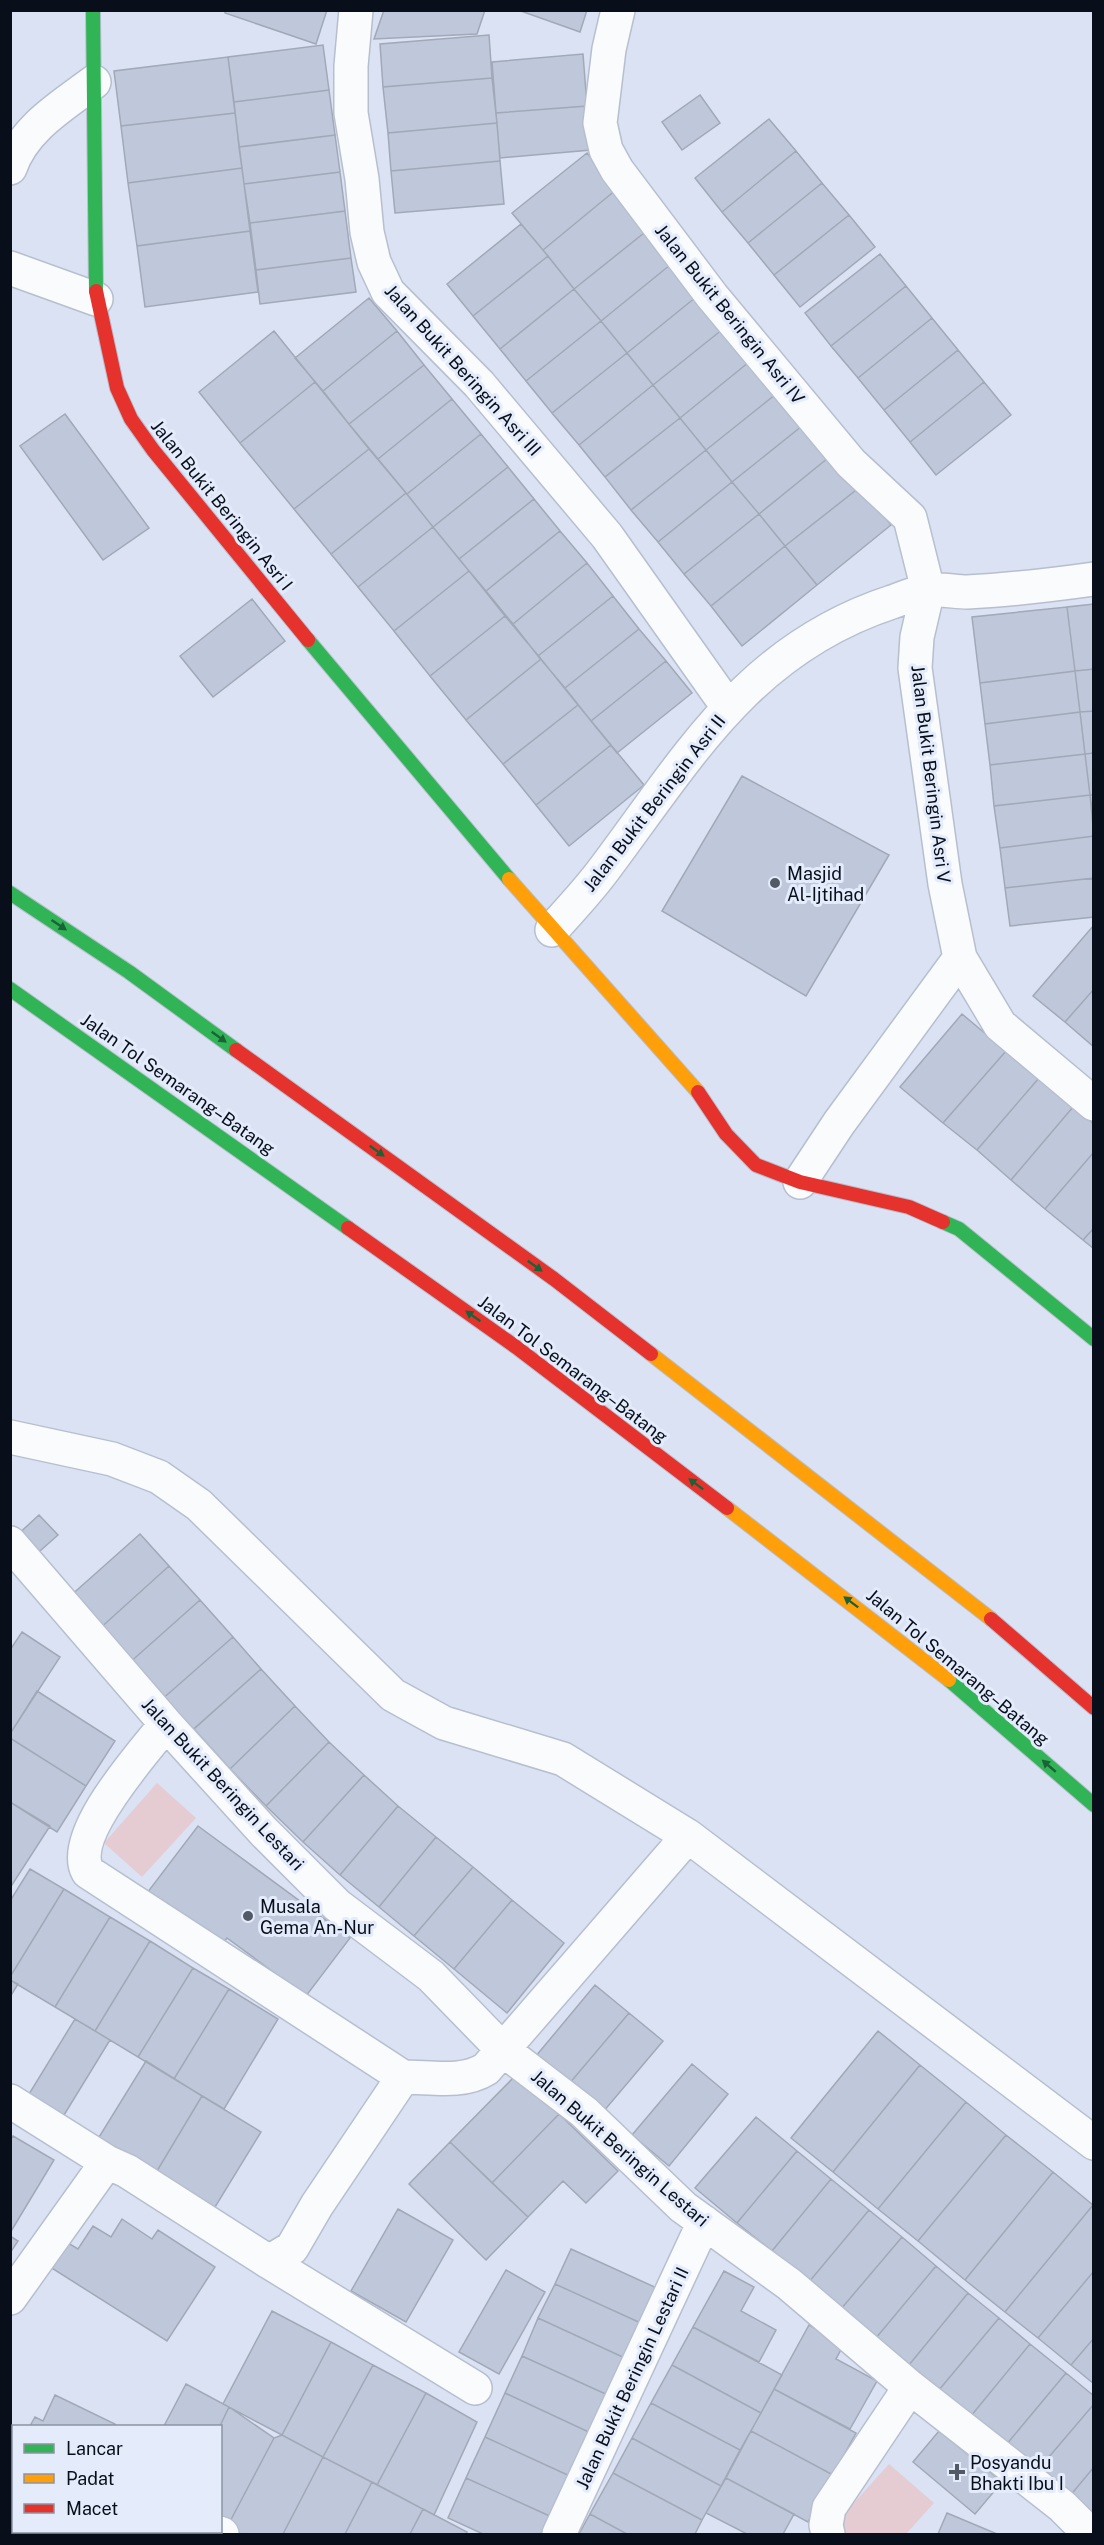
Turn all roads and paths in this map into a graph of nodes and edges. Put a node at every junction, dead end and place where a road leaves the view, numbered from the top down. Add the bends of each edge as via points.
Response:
1 (93, 10) edge
2 (356, 10) edge
3 (618, 10) edge
4 (94, 82) junction
5 (10, 168) edge
6 (10, 268) edge
7 (96, 299) junction
8 (1094, 579) edge
9 (928, 590) junction
10 (728, 707) junction
11 (10, 893) edge
12 (552, 930) junction
13 (960, 958) junction
14 (10, 989) edge
15 (1094, 1104) edge
16 (800, 1182) junction
17 (1094, 1339) edge
18 (10, 1437) edge
19 (10, 1543) edge
20 (1094, 1708) edge
21 (166, 1724) junction
22 (1094, 1805) edge
23 (688, 1836) junction
24 (502, 2049) junction
25 (403, 2076) junction
26 (10, 2101) edge
27 (1094, 2143) edge
28 (107, 2162) junction
29 (704, 2222) junction
30 (270, 2262) junction
31 (10, 2298) edge
32 (910, 2387) junction
33 (475, 2388) dead end
34 (559, 2535) edge
35 (828, 2535) edge
36 (1090, 2535) edge

1 - 4 main road, Jalan Bukit Beringin Asri I
2 - 10 street, Jalan Bukit Beringin Asri III via 351,113 367,232 388,292 479,384 607,536
3 - 9 street, Jalan Bukit Beringin Asri IV via 600,123 606,150 712,296 851,463 910,518
4 - 5 street via 28,136
4 - 7 main road, Jalan Bukit Beringin Asri I
6 - 7 street
7 - 12 main road, Jalan Bukit Beringin Asri I via 117,388 131,419 288,617
8 - 9 street, Jalan Bukit Beringin Asri II via 1028,588
9 - 10 street, Jalan Bukit Beringin Asri II via 861,612 831,627 770,667
9 - 13 street, Jalan Bukit Beringin Asri V via 917,637 915,668 945,884
10 - 12 street, Jalan Bukit Beringin Asri II via 678,766 601,873
11 -> 20 main road via 138,979 554,1279 973,1603
12 - 16 main road, Jalan Bukit Beringin Asri I via 695,1088 726,1134 756,1165
13 - 15 street, Jalan Bukit Beringin Asri V via 1000,1025
13 - 16 street
22 -> 14 main road, Jalan Tol Semarang–Batang via 928,1661 526,1354
16 - 17 main road, Jalan Bukit Beringin Asri I via 909,1207 959,1229
18 - 23 street via 112,1459 159,1477 199,1505 393,1695 444,1723 563,1759
19 - 21 street, Jalan Bukit Beringin Lestari
21 - 24 street, Jalan Bukit Beringin Lestari via 337,1905 431,1976
21 - 25 street via 118,1784 88,1836 84,1860 88,1872
23 - 24 street
23 - 27 street
24 - 25 street via 486,2069 474,2076
24 - 29 street, Jalan Bukit Beringin Lestari via 584,2112 683,2207
25 - 30 street via 292,2248
26 - 28 street
28 - 30 street
28 - 31 street
29 - 32 street, Jalan Bukit Beringin Lestari via 789,2284
29 - 34 street, Jalan Bukit Beringin Lestari II
30 - 33 street
32 - 35 street via 829,2508
32 - 36 street, Jalan Bukit Beringin Lestari via 1062,2506

